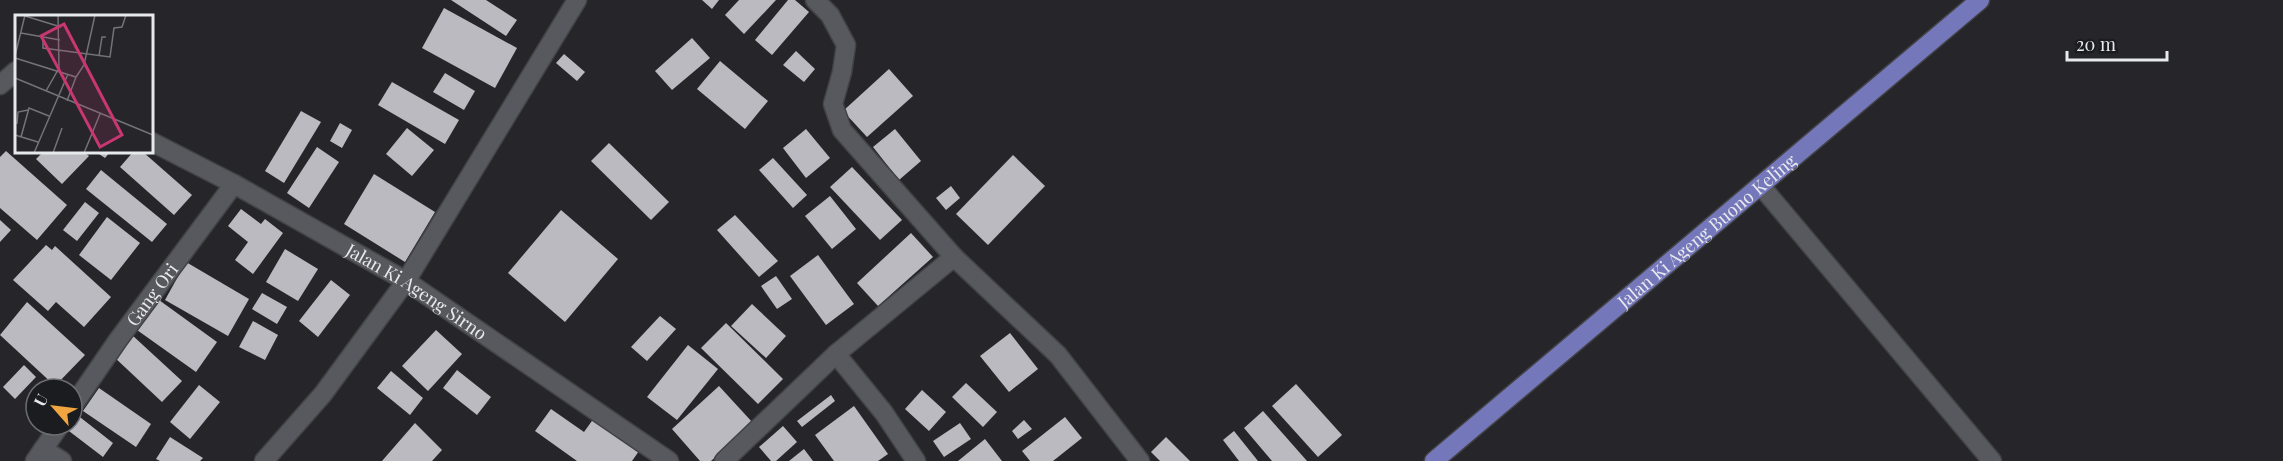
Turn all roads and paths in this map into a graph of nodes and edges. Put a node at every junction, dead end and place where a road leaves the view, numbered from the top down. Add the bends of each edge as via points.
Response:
1 (577, 0) edge
2 (815, 0) edge
3 (1980, 0) edge
4 (11, 70) edge
5 (0, 85) edge
6 (153, 143) edge
7 (234, 184) junction
8 (1761, 186) junction
9 (954, 257) junction
10 (406, 281) junction
11 (836, 354) junction
12 (84, 390) edge
13 (52, 437) edge
14 (39, 455) edge
15 (62, 461) edge
16 (264, 461) edge
17 (669, 461) edge
18 (724, 461) edge
19 (916, 461) edge
20 (1140, 461) edge
21 (1434, 461) edge
22 (1992, 461) edge

1 - 10 street
2 - 9 street via 830,15 846,45 833,104 842,130
3 - 8 main road, Jalan Ki Ageng Buono Keling
4 - 5 street
6 - 7 street, Jalan Ki Ageng Sirno
7 - 10 street, Jalan Ki Ageng Sirno
7 - 12 street, Gang Ori
8 - 21 main road, Jalan Ki Ageng Buono Keling
8 - 22 street
9 - 11 street
9 - 20 street via 1058,355
10 - 16 street via 323,394
10 - 17 street, Jalan Ki Ageng Sirno
11 - 18 street
11 - 19 street via 884,413
13 - 14 street
14 - 15 street

